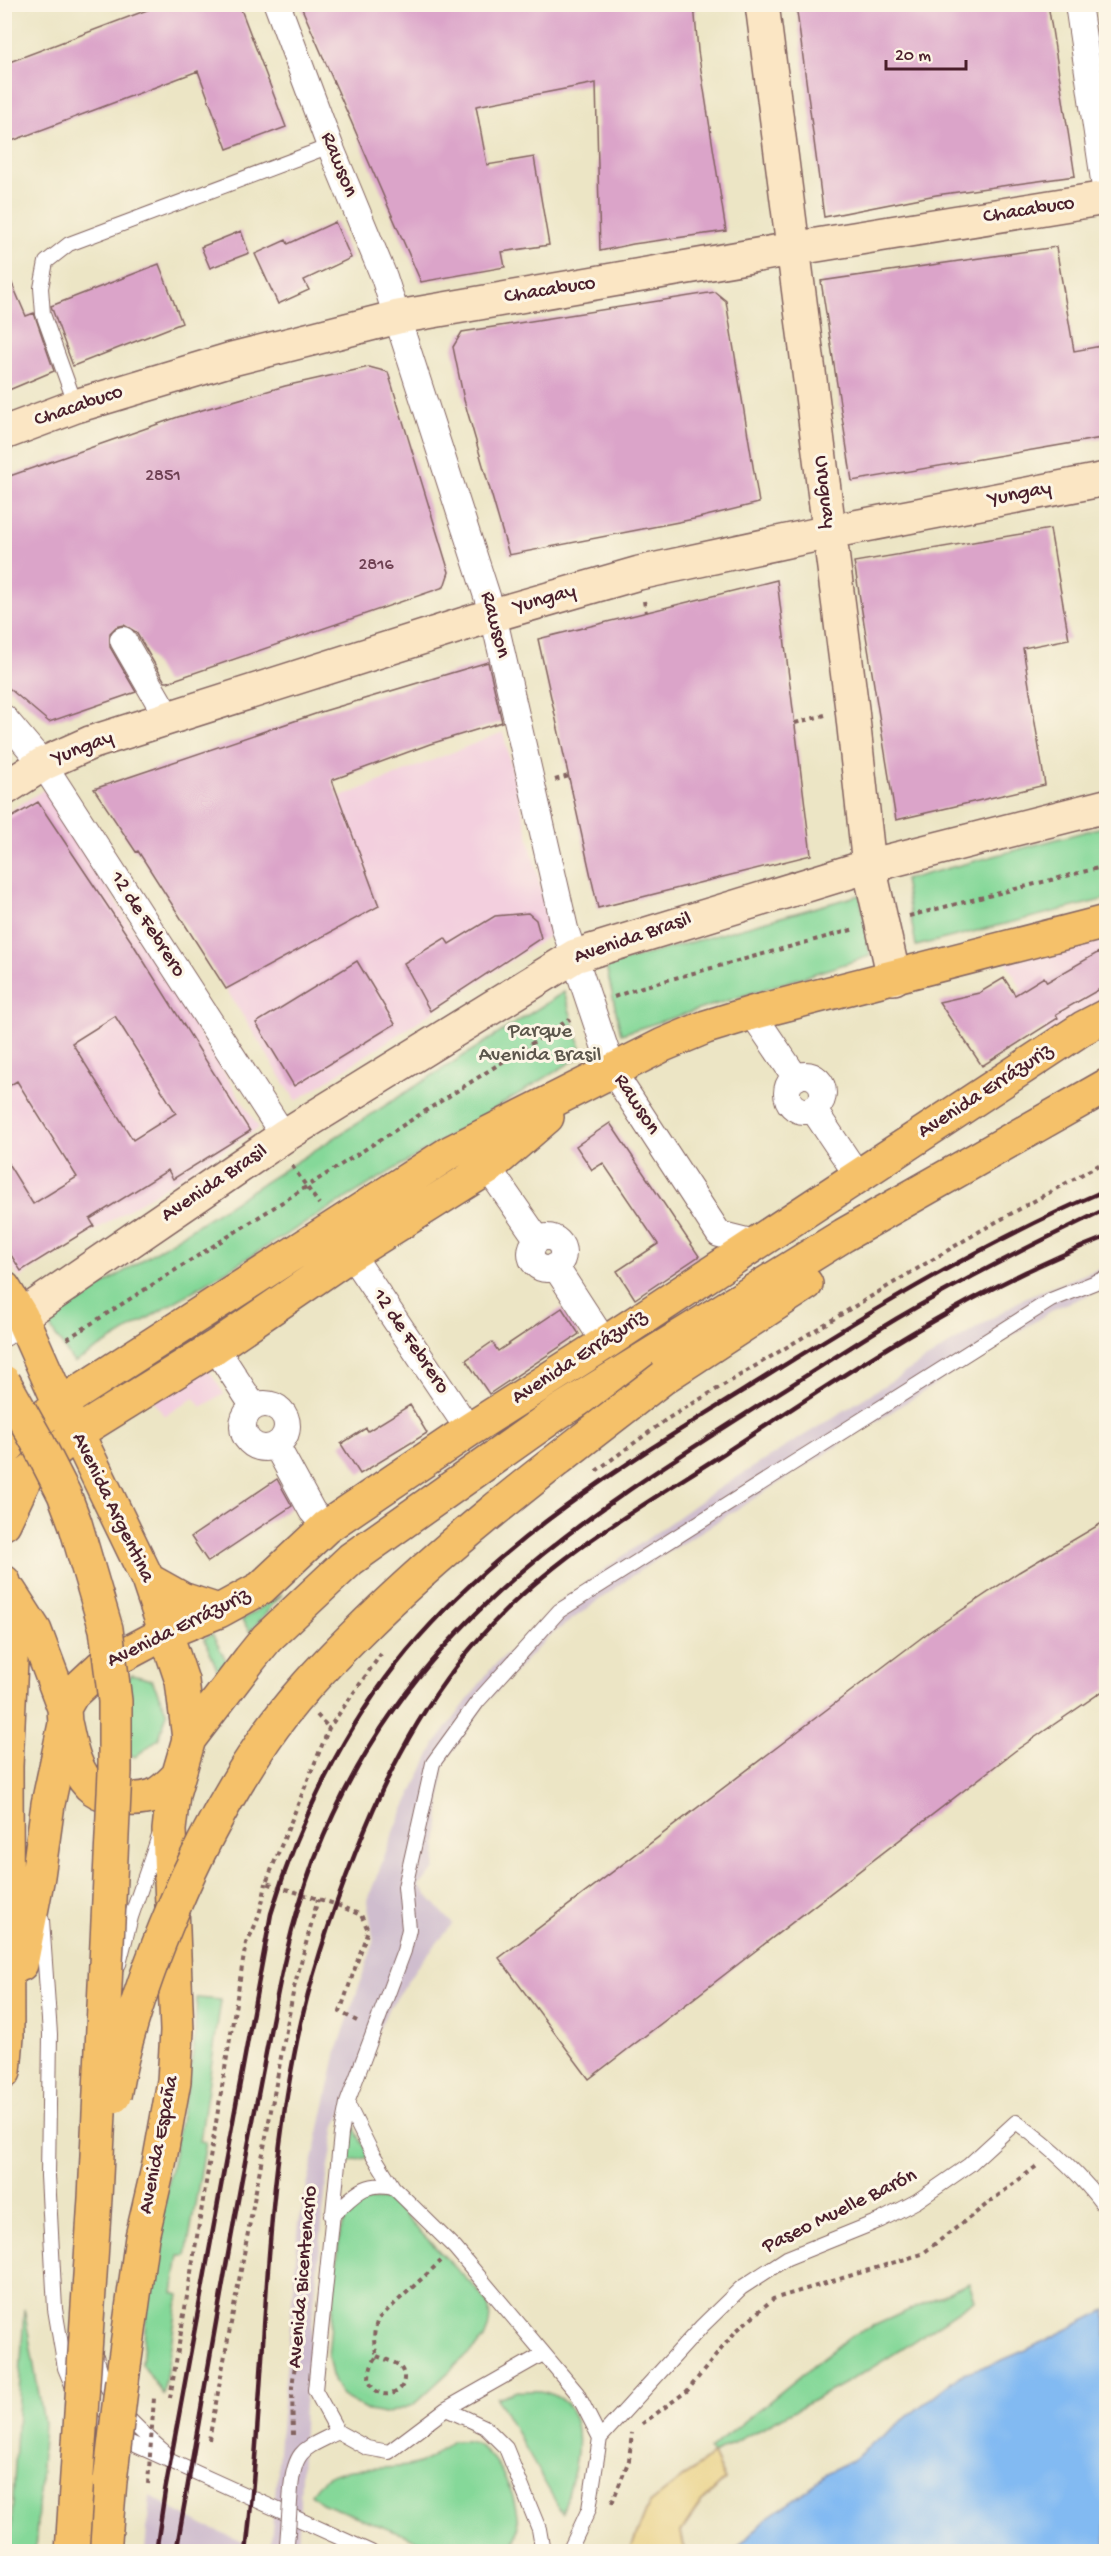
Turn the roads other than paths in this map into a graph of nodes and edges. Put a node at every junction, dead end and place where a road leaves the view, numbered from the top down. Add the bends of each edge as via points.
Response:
1 (277, 4) edge
2 (762, 4) edge
3 (1078, 4) edge
4 (330, 146) junction
5 (1107, 196) edge
6 (792, 249) junction
7 (398, 318) junction
8 (76, 405) junction
9 (4, 433) edge
10 (1107, 478) edge
11 (829, 532) junction
12 (493, 615) junction
13 (123, 640) dead end
14 (4, 718) edge
15 (168, 718) junction
16 (43, 764) junction
17 (4, 789) edge
18 (1107, 806) edge
19 (869, 866) junction
20 (1107, 922) edge
21 (575, 956) junction
22 (894, 978) junction
23 (752, 1013) junction
24 (1107, 1016) edge
25 (599, 1078) junction
26 (1107, 1087) edge
27 (279, 1140) junction
28 (488, 1168) junction
29 (858, 1176) junction
30 (719, 1234) junction
31 (343, 1240) junction
32 (755, 1243) junction
33 (708, 1274) junction
34 (1107, 1278) edge
35 (4, 1288) edge
36 (13, 1325) edge
37 (605, 1343) junction
38 (215, 1347) junction
39 (4, 1382) edge
40 (60, 1404) junction
41 (470, 1430) junction
42 (77, 1433) junction
43 (4, 1451) edge
44 (4, 1523) edge
45 (326, 1527) junction
46 (148, 1580) junction
47 (5, 1582) edge
48 (219, 1611) junction
49 (167, 1632) junction
50 (65, 1716) junction
51 (189, 1739) junction
52 (5, 1769) edge
53 (176, 1785) junction
54 (38, 1876) junction
55 (7, 2037) junction
56 (4, 2072) edge
57 (347, 2103) junction
58 (83, 2140) dead end
59 (393, 2187) junction
60 (88, 2196) junction
61 (1107, 2209) edge
62 (331, 2216) junction
63 (543, 2354) junction
64 (446, 2409) junction
65 (338, 2432) junction
66 (600, 2438) junction
67 (180, 2465) junction
68 (286, 2548) edge
69 (72, 2552) edge
70 (104, 2552) edge
71 (371, 2552) edge
72 (543, 2552) edge
73 (569, 2552) edge

1 - 4 street, Rawson
2 - 6 street, Uruguay
3 - 5 street
4 - 7 street, Rawson
4 - 8 lane via 69,244 46,262 41,288 43,314
5 - 6 street, Chacabuco
6 - 7 street, Chacabuco
6 - 11 street, Uruguay
7 - 8 street, Chacabuco via 232,359
7 - 12 street, Rawson
8 - 9 street, Chacabuco
10 - 11 street, Yungay
11 - 12 street, Yungay via 639,573
11 - 19 street, Uruguay
12 - 15 street, Yungay
12 - 21 street, Rawson via 565,929
13 - 15 street
14 - 16 street, 12 de Febrero
15 - 16 street, Yungay via 90,743
16 - 17 street, Yungay
16 - 27 street, 12 de Febrero
18 - 19 street, Avenida Brasil
19 - 21 street, Avenida Brasil
19 - 22 street, Uruguay
20 - 22 main road
21 - 25 street, Rawson
21 - 27 street, Avenida Brasil
22 - 23 main road
23 - 25 main road via 706,1027
23 - 29 street via 796,1078 812,1076 821,1084 822,1100 813,1109
24 - 29 main road, Avenida Errázuriz
25 - 28 main road
25 - 30 street, Rawson
25 - 31 main road via 449,1153
26 - 51 main road, Avenida Errázuriz via 844,1235 556,1413 361,1552 267,1638
26 - 60 main road, bridge via 664,1377 471,1528 399,1590 328,1662 264,1739 220,1811 188,1875 138,2002
27 - 36 street, Avenida Brasil
28 - 31 main road
28 - 37 street via 538,1240 552,1238 560,1244 563,1254 555,1266
29 - 32 main road, Avenida Errázuriz
30 - 32 street
30 - 33 street
31 - 38 main road
31 - 40 main road
31 - 41 street, 12 de Febrero
32 - 33 main road, Avenida Errázuriz
33 - 37 main road, Avenida Errázuriz
34 - 57 lane, Avenida Bicentenario via 1051,1300 559,1611 478,1701 433,1763 405,1887 409,1929 404,1951
35 - 36 main road, Avenida Argentina
36 - 40 main road, Avenida Argentina
37 - 41 main road, Avenida Errázuriz
38 - 42 main road
38 - 45 street via 254,1407 267,1404 284,1415 287,1428 276,1445 312,1511
39 - 60 main road, bridge via 64,1494 75,1523 98,1598 113,1672 115,1772
40 - 42 main road, Avenida Argentina
40 - 43 main road
41 - 45 main road, Avenida Errázuriz
42 - 44 main road via 27,1474
42 - 46 main road, Avenida Argentina
45 - 48 main road, Avenida Errázuriz via 261,1588
46 - 48 main road via 188,1601
46 - 49 main road, Avenida Argentina
47 - 50 main road via 35,1631
47 - 52 main road via 12,1640
48 - 49 main road, Avenida Errázuriz
49 - 50 main road, Avenida Errázuriz via 101,1667 72,1694
49 - 51 main road, Avenida Argentina via 182,1682
50 - 53 main road via 77,1764 93,1789 109,1796 139,1799
50 - 54 main road
51 - 53 main road, Avenida España
52 - 55 main road
53 - 58 lane via 131,1917 111,1995
53 - 70 main road, Avenida España, bridge via 169,1830 177,2031 174,2081 142,2237
54 - 55 main road
54 - 67 lane via 50,2034 48,2187 55,2309 65,2367 79,2403 100,2429
55 - 56 main road
57 - 59 lane
57 - 62 lane, Avenida Bicentenario
59 - 62 lane via 378,2184 362,2189
59 - 63 lane via 455,2248
60 - 67 lane via 84,2281 89,2330 102,2380 131,2423
60 - 69 main road, bridge
61 - 66 lane, Paseo Muelle Barón via 1070,2166 1016,2122 969,2165 917,2201 787,2258 741,2288
62 - 65 lane, Avenida Bicentenario via 315,2390
63 - 64 lane
63 - 66 lane via 577,2393
64 - 65 lane via 389,2452 367,2448
64 - 72 lane via 485,2427 506,2448 539,2529
65 - 68 lane, bridge via 302,2450 293,2466
66 - 73 lane via 589,2509
67 - 71 lane

